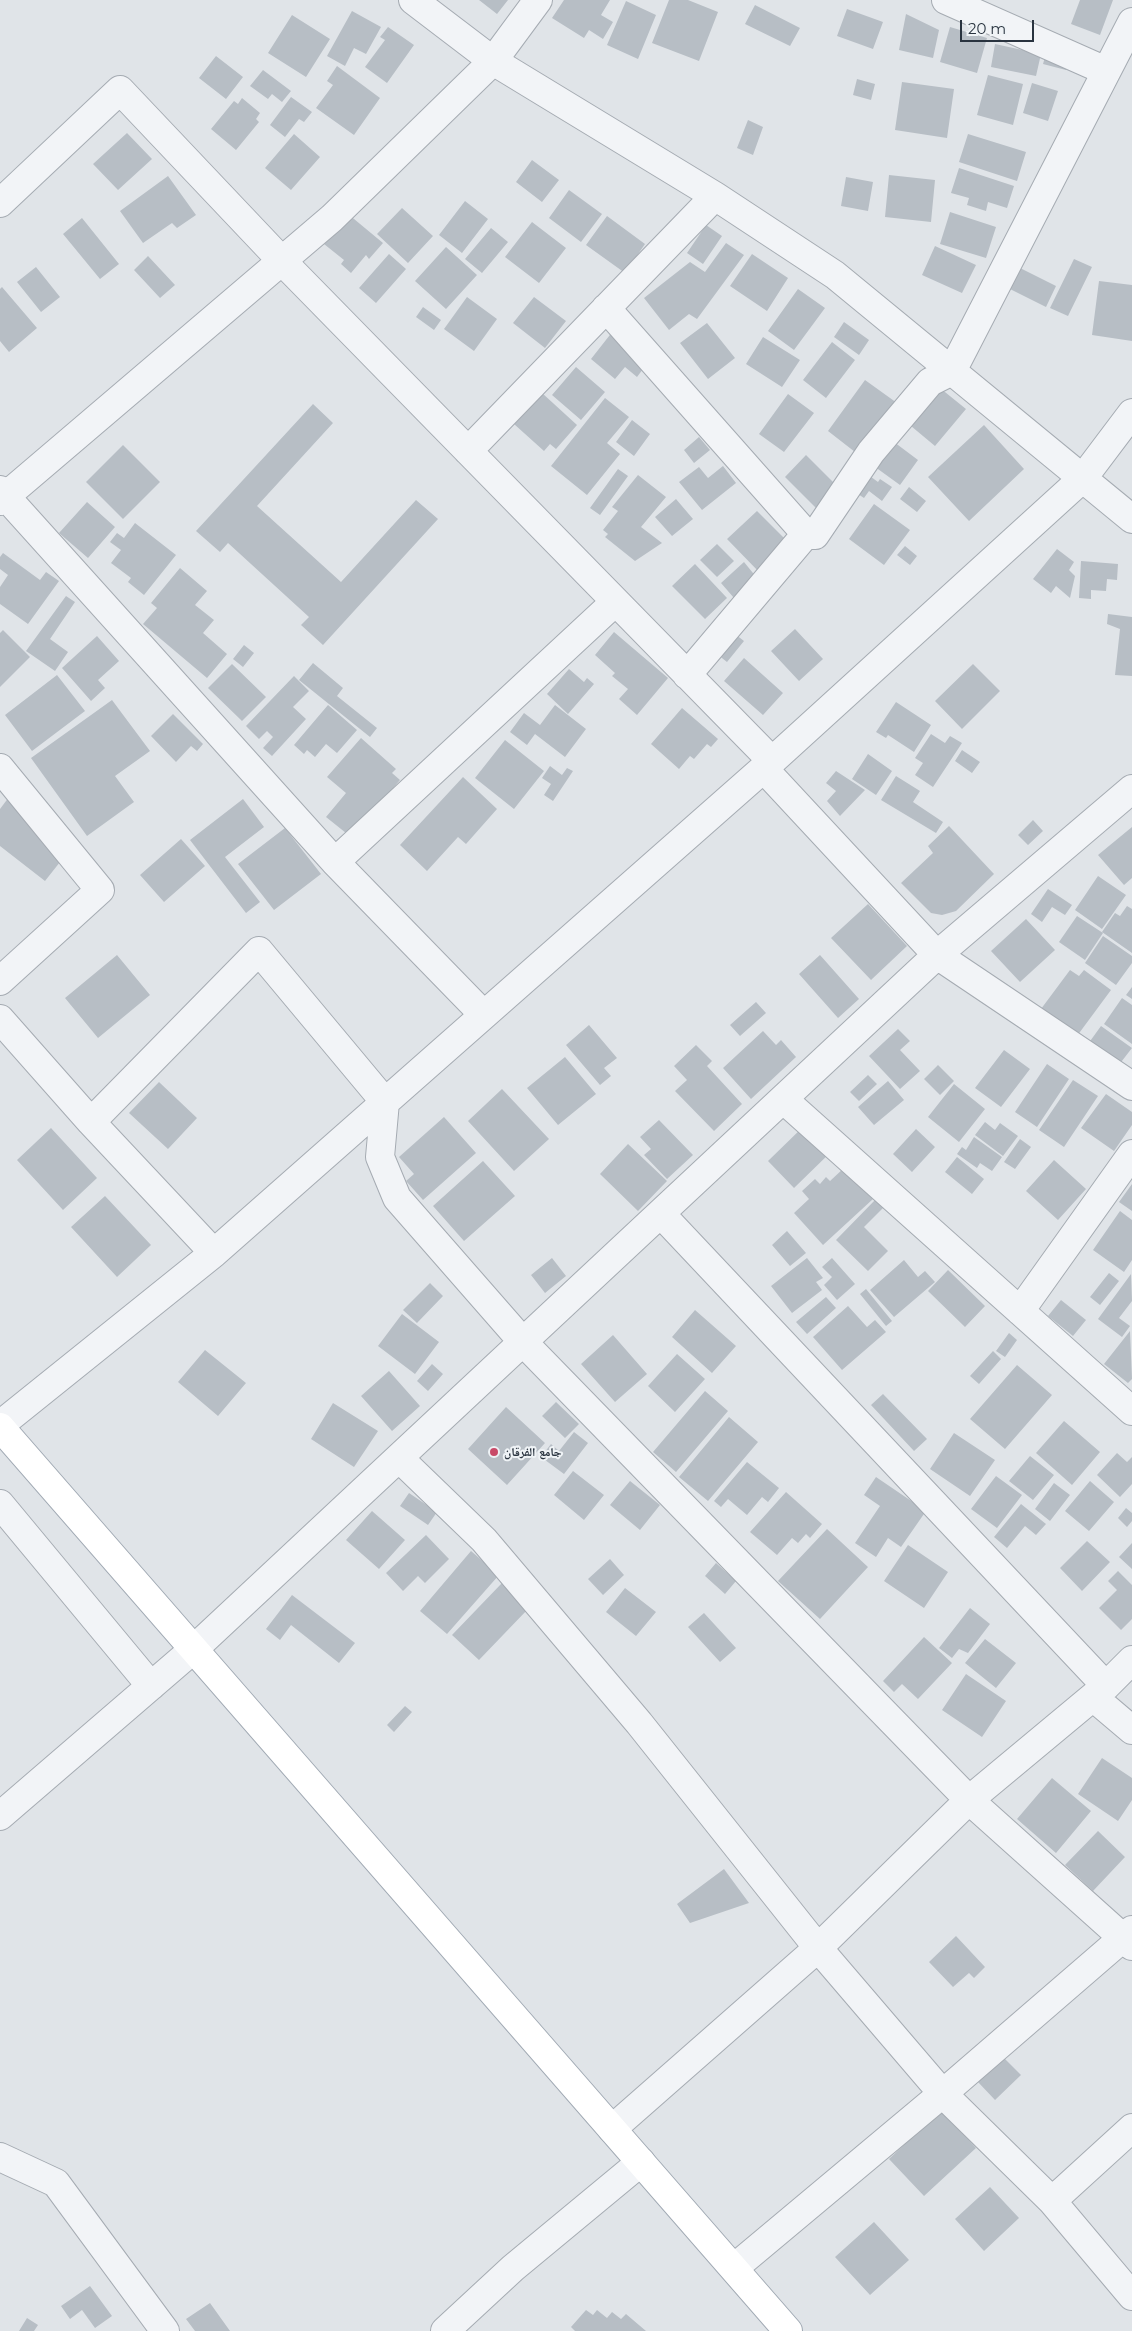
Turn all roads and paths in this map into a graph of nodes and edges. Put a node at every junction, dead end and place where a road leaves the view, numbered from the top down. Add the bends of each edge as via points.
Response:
1 (413, 0) edge
2 (538, 0) edge
3 (946, 0) edge
4 (1132, 22) edge
5 (493, 60) junction
6 (1106, 71) junction
7 (715, 196) junction
8 (0, 203) edge
9 (282, 261) junction
10 (606, 308) junction
11 (952, 371) junction
12 (1132, 414) edge
13 (468, 451) junction
14 (1083, 478) junction
15 (2, 496) edge
16 (1132, 519) edge
17 (806, 534) junction
18 (615, 602) junction
19 (687, 674) junction
20 (768, 765) junction
21 (0, 768) edge
22 (1132, 789) edge
23 (335, 862) junction
24 (937, 955) junction
25 (0, 981) edge
26 (484, 1015) junction
27 (0, 1018) edge
28 (1132, 1086) edge
29 (783, 1099) junction
30 (385, 1102) junction
31 (91, 1122) junction
32 (1132, 1154) edge
33 (661, 1214) junction
34 (214, 1253) junction
35 (1020, 1311) junction
36 (523, 1342) junction
37 (1132, 1412) edge
38 (0, 1426) edge
39 (399, 1458) junction
40 (0, 1504) edge
41 (195, 1648) junction
42 (1132, 1660) edge
43 (151, 1686) junction
44 (1099, 1692) junction
45 (1132, 1730) edge
46 (969, 1800) junction
47 (0, 1816) edge
48 (1129, 1938) edge
49 (818, 1948) junction
50 (943, 2094) junction
51 (1132, 2128) edge
52 (612, 2129) junction
53 (0, 2157) edge
54 (641, 2162) junction
55 (1052, 2202) junction
56 (734, 2268) junction
57 (1132, 2296) edge
58 (164, 2331) edge
59 (445, 2331) edge
60 (788, 2331) edge

1 - 5 street
2 - 5 street
3 - 6 street
4 - 6 street
5 - 7 street
5 - 9 street via 332,218
6 - 11 street
7 - 10 street
7 - 11 street via 835,275
8 - 9 street via 120,90
9 - 13 street
9 - 15 street
10 - 13 street
10 - 17 street
11 - 14 street
11 - 17 street via 930,382 871,452 815,535
12 - 14 street
13 - 18 street
14 - 16 street
14 - 20 street
15 - 23 street
17 - 19 street
18 - 19 street
18 - 23 street
19 - 20 street
20 - 24 street
20 - 26 street
21 - 25 street via 100,890
22 - 24 street
23 - 26 street
24 - 28 street
24 - 29 street
26 - 30 street
27 - 31 street
29 - 33 street
29 - 35 street
30 - 31 street via 259,951
30 - 34 street
30 - 36 street via 380,1156 397,1198
31 - 34 street
32 - 35 street
33 - 36 street
33 - 44 street
34 - 38 street
35 - 37 street
36 - 39 street
36 - 46 street
38 - 41 main road
39 - 41 street
39 - 49 street via 484,1540 639,1722
40 - 43 street
41 - 43 street
41 - 52 main road
42 - 44 street
43 - 47 street
44 - 45 street
44 - 46 street
46 - 48 street
46 - 49 street
48 - 50 street
49 - 50 street
49 - 52 street
50 - 55 street
50 - 56 street
51 - 55 street
52 - 54 main road
53 - 58 street via 56,2183
54 - 56 main road
54 - 59 street via 513,2268
55 - 57 street
56 - 60 main road

